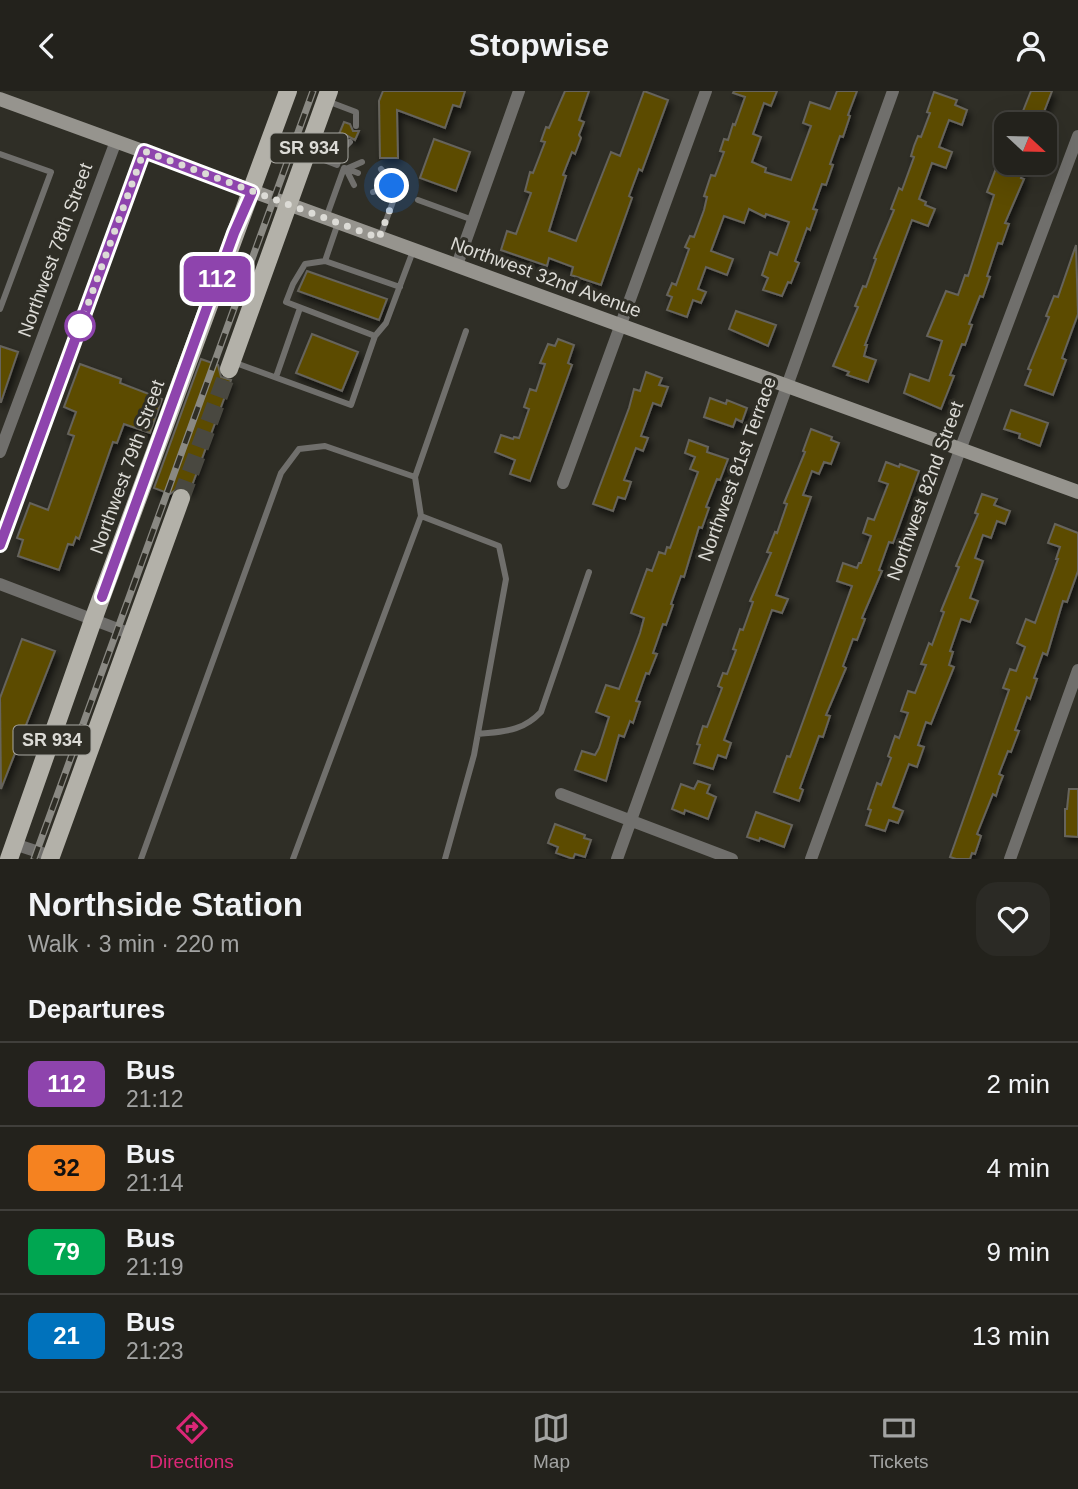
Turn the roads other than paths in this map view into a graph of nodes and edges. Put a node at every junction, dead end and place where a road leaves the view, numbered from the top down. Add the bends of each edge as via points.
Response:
1 (288, 91) edge
2 (519, 91) edge
3 (706, 91) edge
4 (893, 91) edge
5 (327, 96) edge
6 (0, 99) edge
7 (355, 117) junction
8 (348, 123) dead end
9 (356, 126) dead end
10 (1078, 136) edge
11 (342, 139) dead end
12 (116, 141) junction
13 (350, 142) dead end
14 (343, 149) junction
15 (144, 151) junction
16 (0, 154) edge
17 (307, 154) junction
18 (362, 162) dead end
19 (342, 167) junction
20 (381, 169) dead end
21 (358, 173) dead end
22 (377, 180) dead end
23 (354, 185) dead end
24 (392, 186) junction
25 (252, 192) junction
26 (373, 192) dead end
27 (418, 200) dead end
28 (289, 205) junction
29 (473, 220) junction
30 (332, 221) junction
31 (379, 238) junction
32 (414, 250) junction
33 (325, 261) junction
34 (457, 265) junction
35 (400, 287) junction
36 (300, 308) junction
37 (0, 309) edge
38 (622, 325) junction
39 (466, 331) dead end
40 (375, 336) junction
41 (230, 365) joint
42 (276, 377) junction
43 (788, 385) junction
44 (960, 450) junction
45 (0, 451) edge
46 (415, 477) junction
47 (563, 483) dead end
48 (1078, 492) edge
49 (181, 498) tunnel mouth
50 (421, 516) junction
51 (0, 545) edge
52 (589, 572) dead end
53 (0, 584) edge
54 (93, 620) junction
55 (131, 634) junction
56 (1078, 670) edge
57 (478, 734) junction
58 (561, 794) dead end
59 (632, 820) junction
60 (11, 851) edge
61 (53, 858) edge
62 (141, 859) edge
63 (293, 859) edge
64 (444, 859) edge
65 (617, 859) edge
66 (732, 859) edge
67 (811, 859) edge
68 (1010, 859) edge

1 - 25 main road, Northwest 79th Street / SR 934
2 - 29 street
3 - 38 street
4 - 43 street, Northwest 81st Terrace
5 - 7 lane via 356,112
5 - 17 main road, SR 934
6 - 12 main road, Northwest 32nd Avenue
7 - 8 lane
7 - 9 lane
10 - 44 street, Northwest 82nd Street
11 - 14 lane
12 - 15 main road, Northwest 32nd Avenue
12 - 45 street, Northwest 78th Street
13 - 14 lane
14 - 19 lane
15 - 25 main road, Northwest 32nd Avenue
15 - 51 lane
16 - 37 lane via 51,172
17 - 19 lane
17 - 28 main road, SR 934
18 - 19 lane
19 - 21 lane
19 - 23 lane
19 - 30 lane
20 - 24 lane
22 - 24 lane
24 - 26 lane
24 - 31 lane via 398,188
25 - 28 main road, Northwest 32nd Avenue
25 - 54 main road, Northwest 79th Street / SR 934
27 - 29 lane
28 - 30 main road, Northwest 32nd Avenue
28 - 41 main road, SR 934
29 - 34 street
30 - 31 main road, Northwest 32nd Avenue
30 - 33 lane
31 - 32 main road, Northwest 32nd Avenue
32 - 34 main road, Northwest 32nd Avenue
32 - 35 lane
33 - 35 lane
33 - 36 lane via 305,264 293,284 286,302
34 - 38 main road, Northwest 32nd Avenue
35 - 40 lane via 386,323
36 - 40 lane
36 - 42 lane
38 - 43 main road, Northwest 32nd Avenue
38 - 47 street
39 - 46 lane
40 - 42 lane via 351,405
41 - 42 lane
43 - 44 main road, Northwest 32nd Avenue
43 - 59 street, Northwest 81st Terrace
44 - 48 main road, Northwest 32nd Avenue
44 - 67 street, Northwest 82nd Street
46 - 50 lane
46 - 62 lane via 324,446 299,449 281,473
49 - 55 main road, SR 934
50 - 57 lane via 499,546 506,579
50 - 63 lane
52 - 57 lane via 541,712 513,730
53 - 54 street
54 - 55 street
54 - 60 main road, Northwest 79th Street / SR 934
55 - 61 main road, SR 934
56 - 68 street
57 - 64 lane
58 - 59 street
59 - 65 street, Northwest 81st Terrace
59 - 66 street
60 - 61 street

